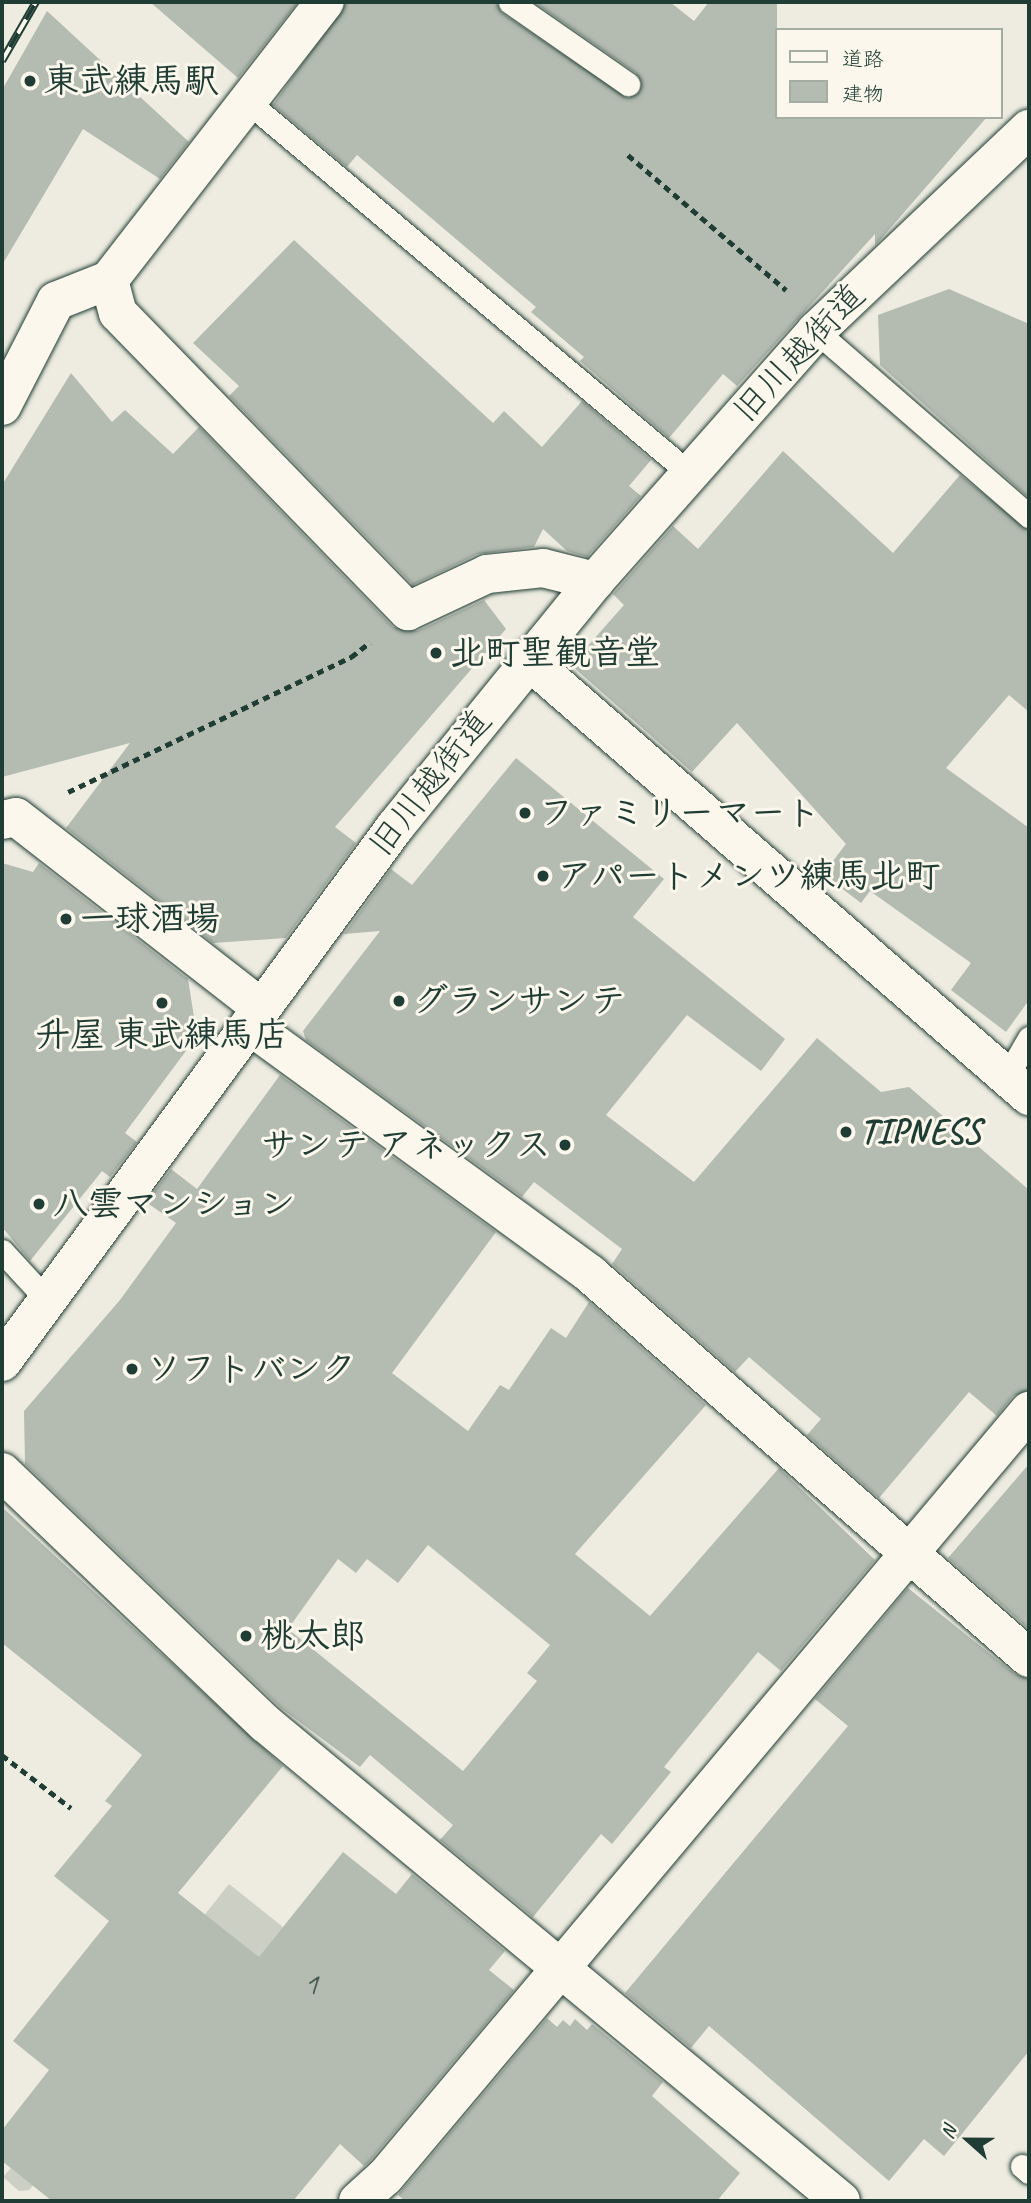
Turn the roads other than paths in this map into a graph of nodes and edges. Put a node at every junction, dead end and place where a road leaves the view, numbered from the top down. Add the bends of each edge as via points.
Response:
1 (325, 2) edge
2 (510, 2) edge
3 (628, 84) dead end
4 (248, 102) junction
5 (1029, 129) edge
6 (109, 280) junction
7 (820, 327) junction
8 (2, 406) edge
9 (689, 473) junction
10 (1029, 516) edge
11 (595, 581) junction
12 (527, 659) junction
13 (9, 818) edge
14 (255, 1017) junction
15 (1029, 1038) edge
16 (1018, 1086) edge
17 (2, 1251) edge
18 (47, 1300) junction
19 (2, 1362) edge
20 (1029, 1411) edge
21 (2, 1472) edge
22 (911, 1555) junction
23 (1029, 1658) edge
24 (559, 1966) junction
25 (358, 2201) edge
26 (841, 2201) edge

1 - 4 street
2 - 3 lane
4 - 6 street
4 - 9 lane
5 - 7 street, 旧川越街道
6 - 8 street via 56,300
6 - 11 street via 118,313 408,611 487,574 543,568
7 - 9 street, 旧川越街道
7 - 10 lane
9 - 11 street, 旧川越街道
11 - 12 street, 旧川越街道
12 - 14 street, 旧川越街道
12 - 16 street
13 - 14 street
14 - 18 street, 旧川越街道
14 - 22 street via 590,1275
15 - 16 lane
17 - 18 lane
18 - 19 street, 旧川越街道
20 - 22 street
21 - 24 street via 266,1724
22 - 23 street
22 - 24 street
24 - 25 street
24 - 26 street

